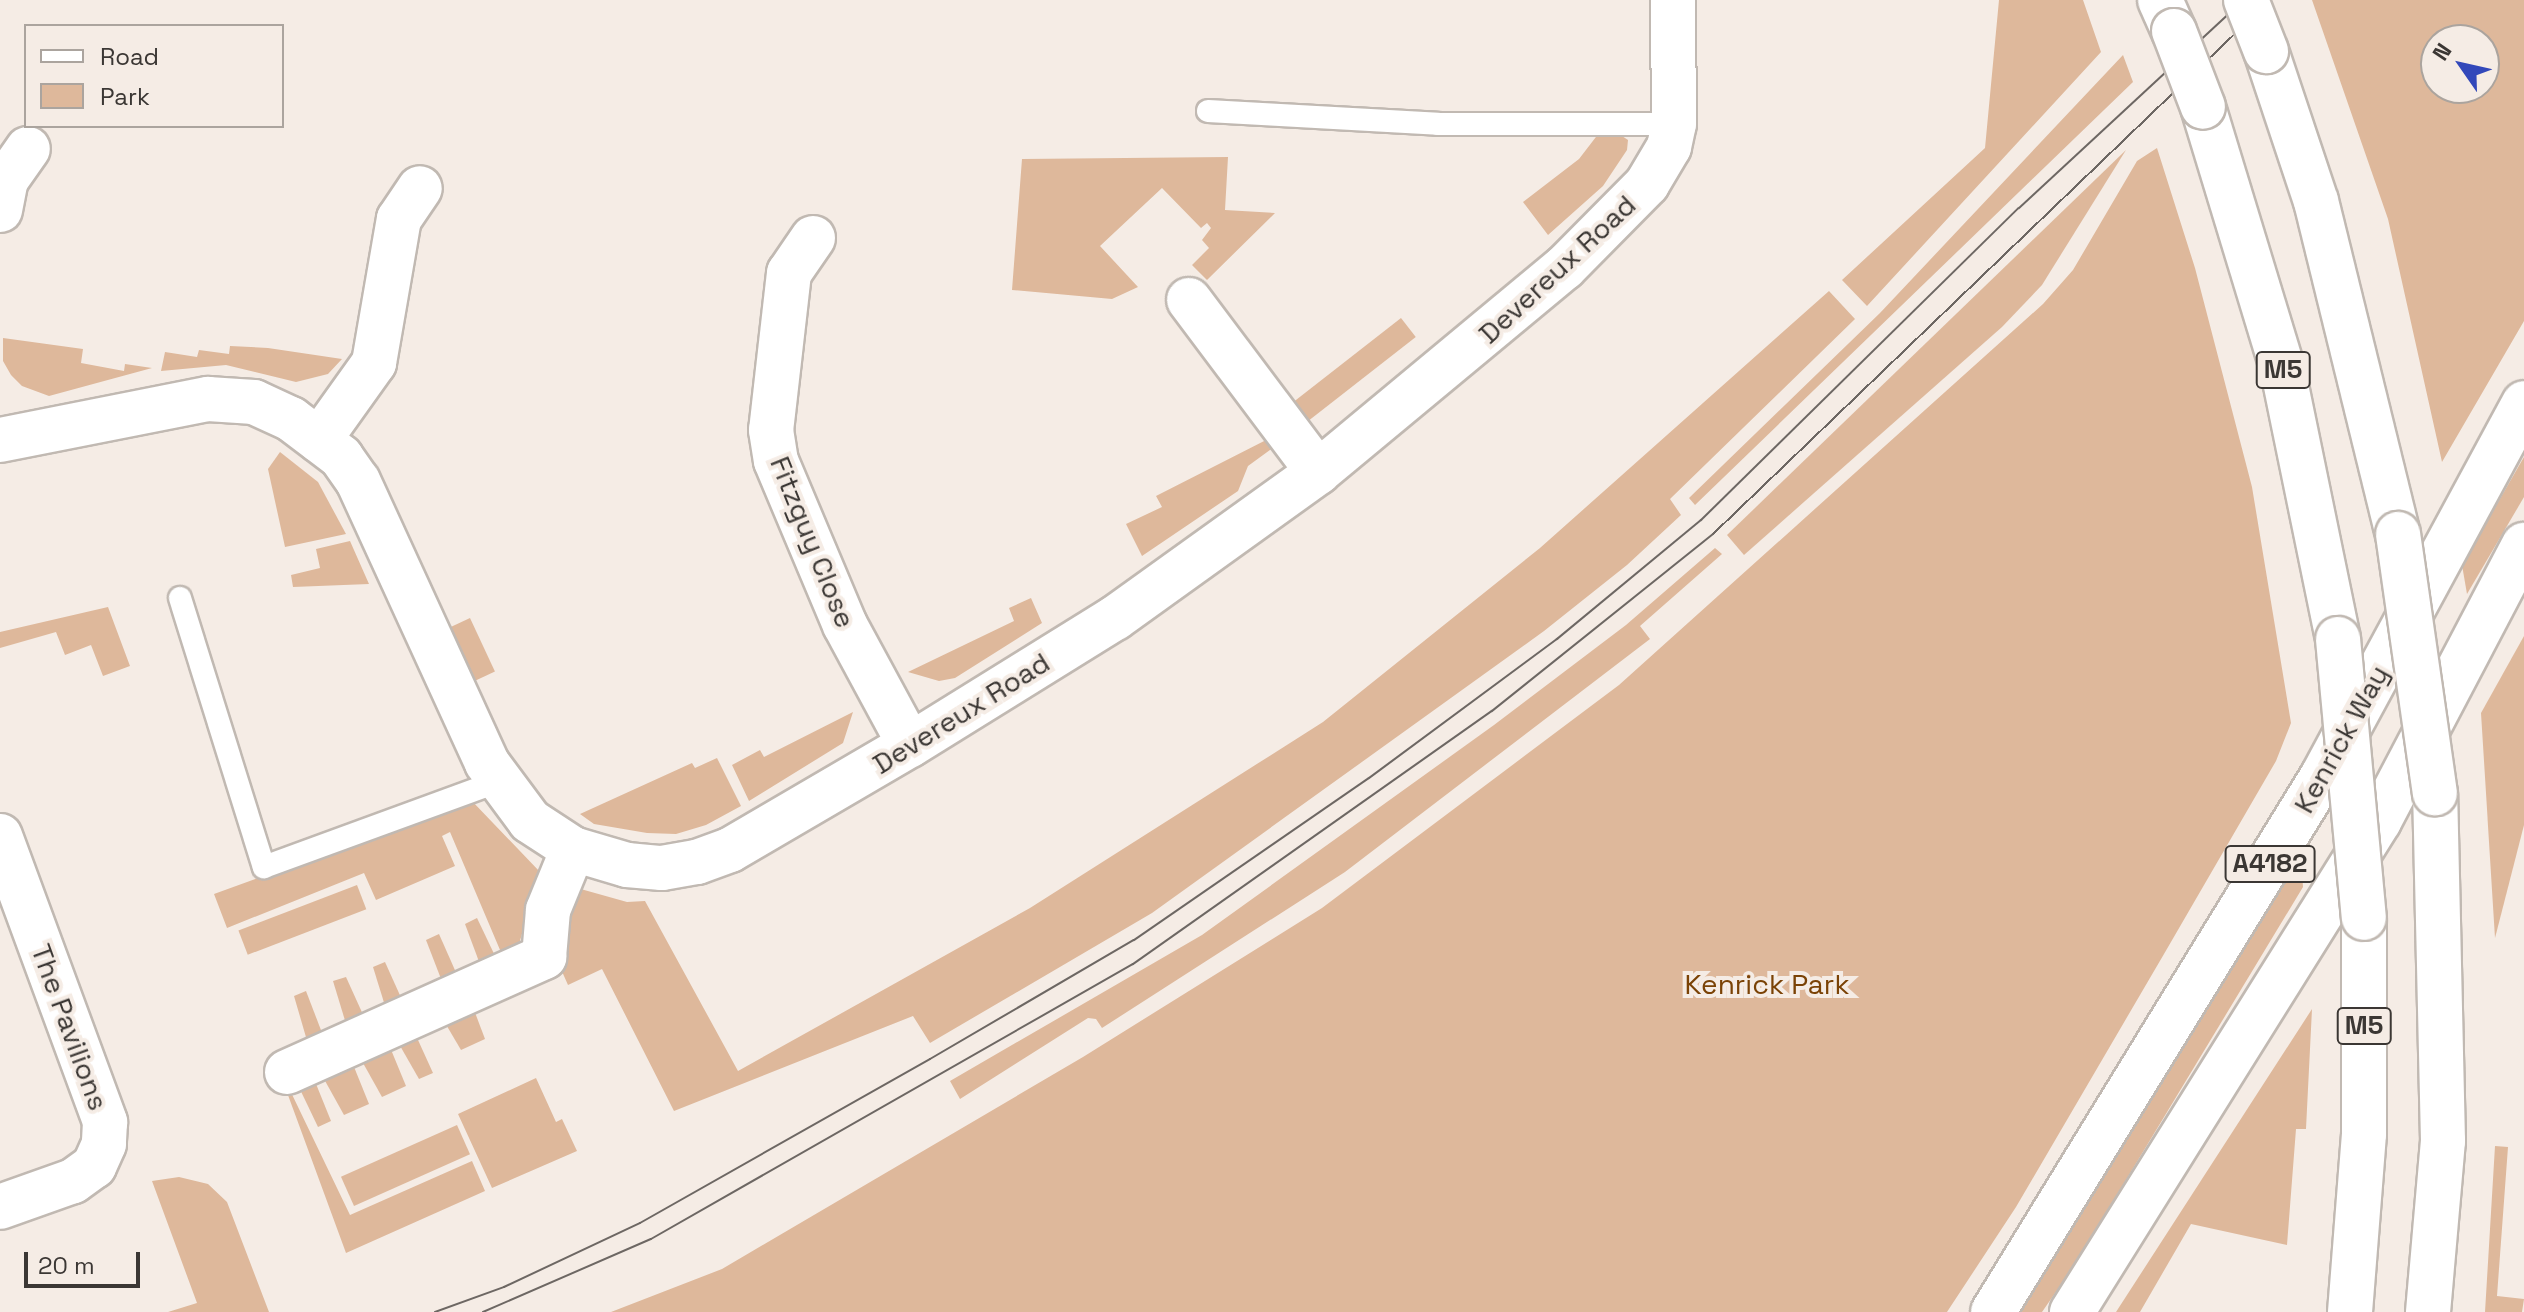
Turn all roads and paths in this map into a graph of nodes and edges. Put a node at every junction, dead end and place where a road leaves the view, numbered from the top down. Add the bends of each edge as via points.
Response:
1 (1673, 0) edge
2 (2246, 0) edge
3 (2167, 15) edge
4 (1208, 111) dead end
5 (1674, 124) junction
6 (28, 149) dead end
7 (420, 188) dead end
8 (0, 210) edge
9 (813, 238) dead end
10 (1189, 300) dead end
11 (2524, 403) edge
12 (0, 440) edge
13 (319, 440) junction
14 (1318, 472) junction
15 (2524, 545) edge
16 (2524, 576) edge
17 (180, 598) dead end
18 (2490, 608) junction
19 (910, 745) junction
20 (499, 781) junction
21 (0, 836) edge
22 (573, 849) junction
23 (287, 1072) dead end
24 (0, 1207) edge
25 (1993, 1312) edge
26 (2072, 1312) edge
27 (2350, 1312) edge
28 (2428, 1312) edge

1 - 5 main road, Devereux Road
2 - 28 main road, bridge via 2324,229 2398,534 2435,793 2443,1141
3 - 27 main road, M5, bridge via 2203,107 2283,371 2338,639 2364,918 2364,1134
4 - 5 lane via 1438,124
5 - 14 main road, Devereux Road via 1669,147 1647,184 1564,268
6 - 8 main road via 6,180
7 - 13 main road via 399,219 374,363
9 - 19 main road, Fitzguy Close via 789,273 771,430 776,461 845,625
10 - 14 main road
11 - 25 main road, Kenrick Way / A4182 via 2322,777
12 - 13 main road, Devereux Road via 208,399 254,402
13 - 20 main road, Devereux Road via 358,481
14 - 19 main road, Devereux Road via 1115,618
15 - 18 main road, A4182
16 - 18 lane
17 - 20 lane via 264,867
18 - 26 main road, A4182 via 2379,821
19 - 22 main road, Devereux Road via 730,850 697,862 662,868 627,865
20 - 22 main road, Devereux Road via 530,821
21 - 24 main road, The Pavilions via 105,1122 104,1144 94,1166 73,1181
22 - 23 main road via 548,910 544,957

